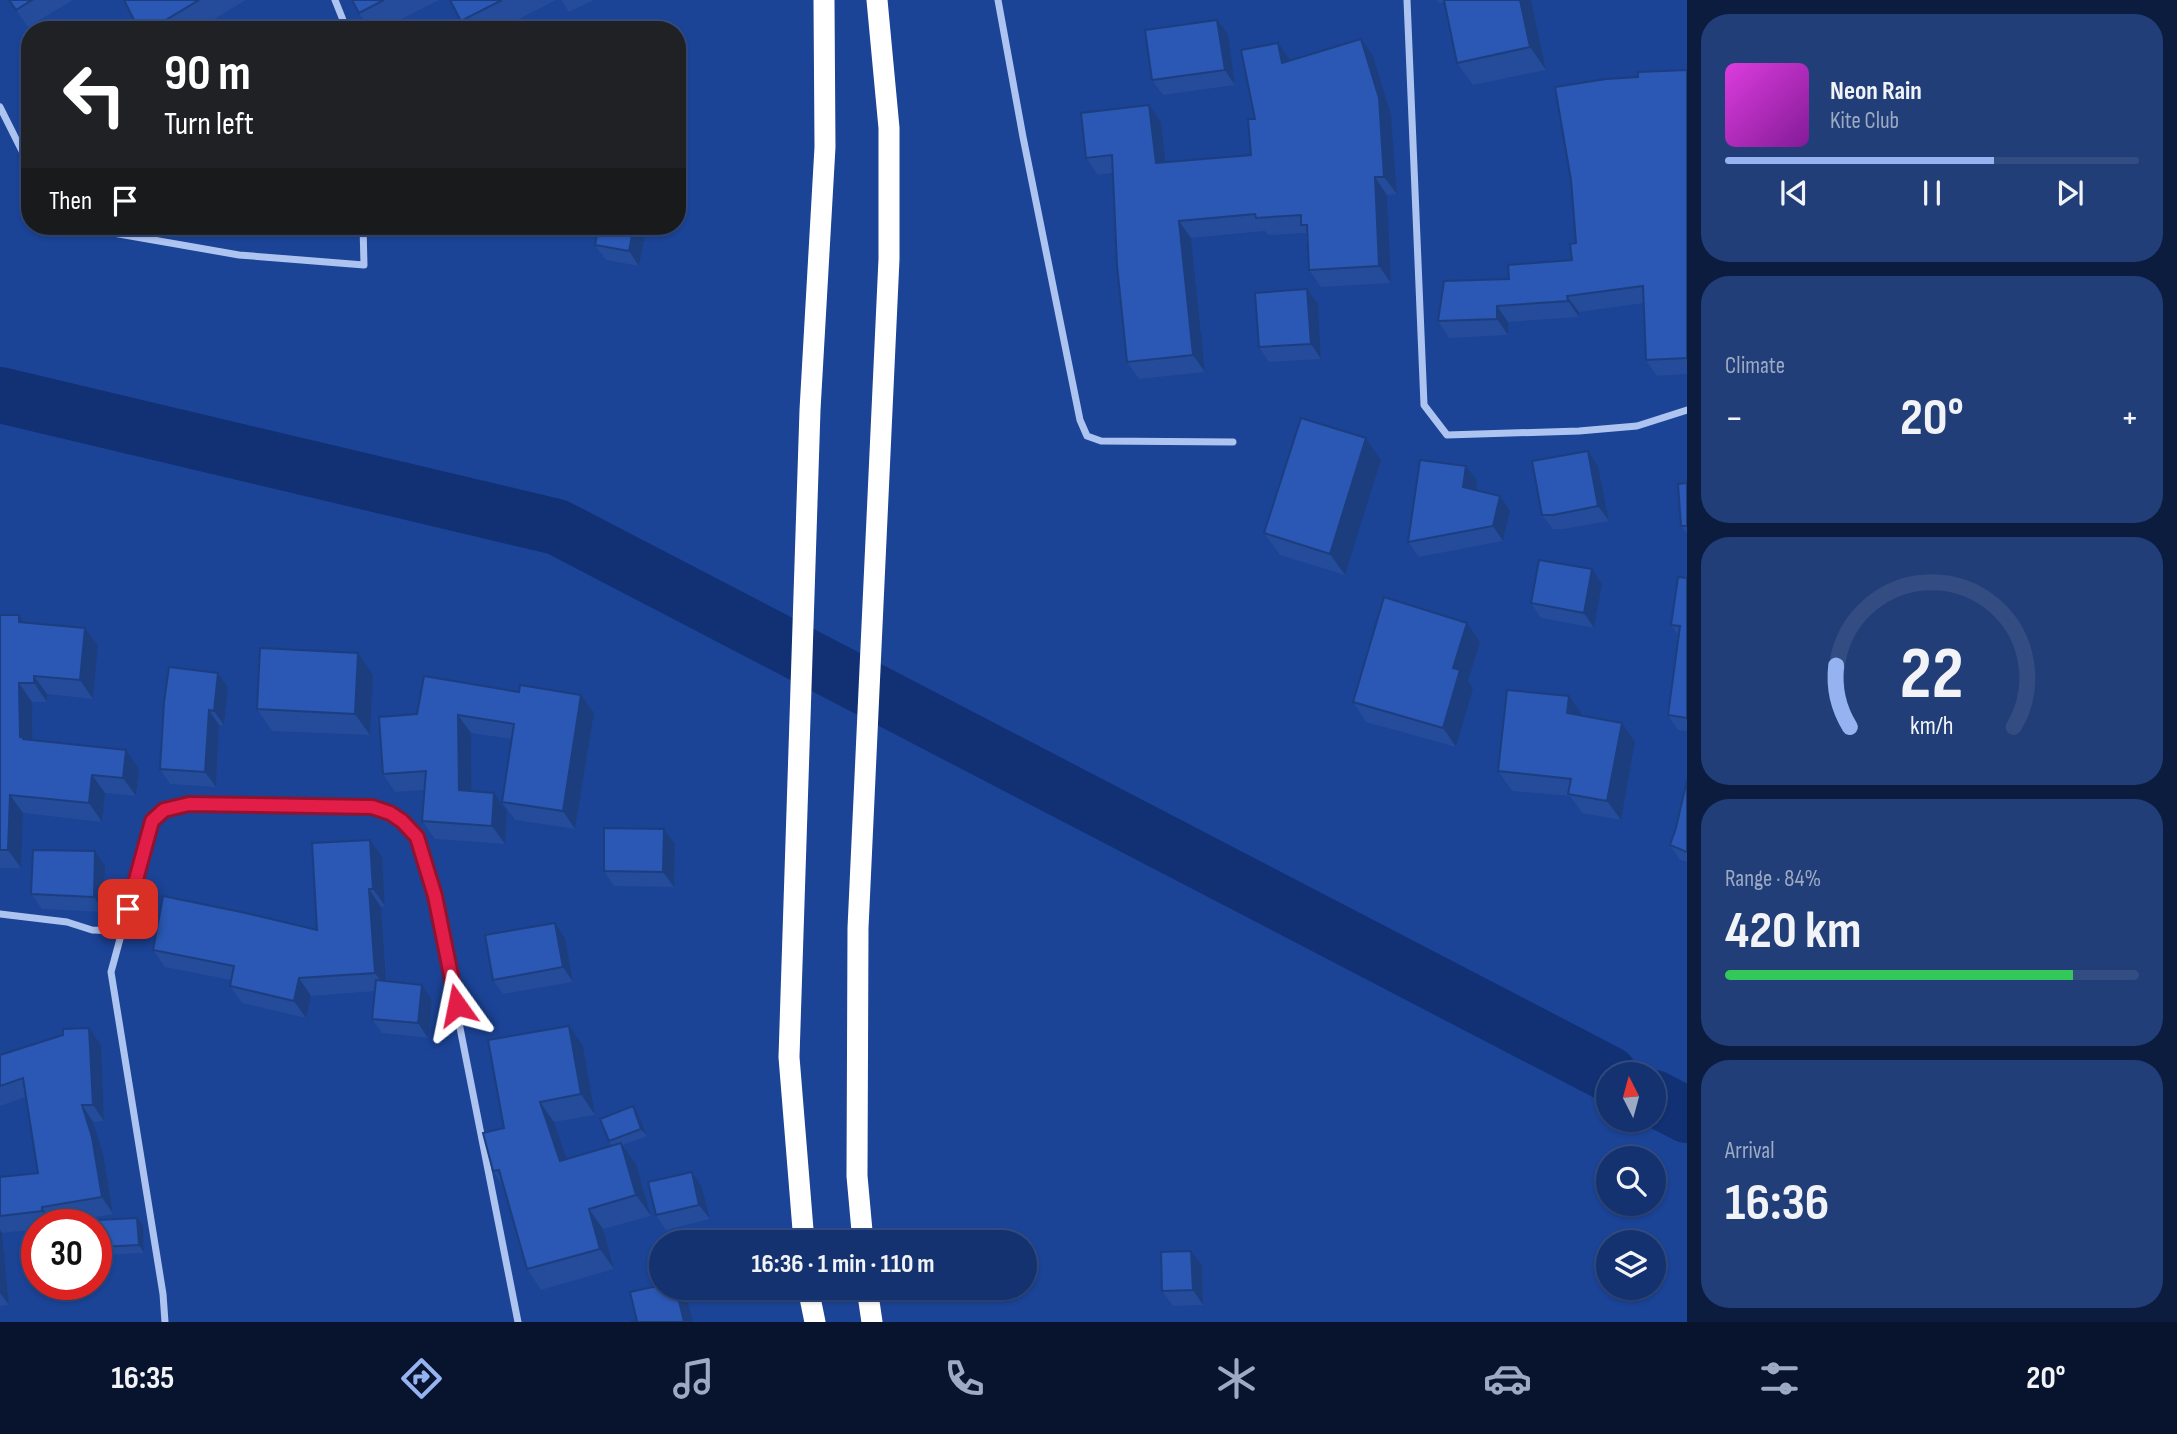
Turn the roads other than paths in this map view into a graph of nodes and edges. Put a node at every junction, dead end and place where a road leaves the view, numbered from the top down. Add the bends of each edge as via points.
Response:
1 (335, 0) edge
2 (824, 0) edge
3 (877, 0) edge
4 (998, 0) edge
5 (1407, 0) edge
6 (343, 21) edge
7 (0, 107) edge
8 (21, 149) edge
9 (125, 235) edge
10 (363, 235) edge
11 (1687, 410) edge
12 (1233, 442) dead end
13 (0, 914) edge
14 (122, 931) junction
15 (803, 1230) edge
16 (862, 1230) edge
17 (810, 1300) edge
18 (869, 1300) edge
19 (165, 1322) edge
20 (518, 1322) edge
21 (815, 1322) edge
22 (872, 1322) edge

1 - 6 street
2 - 15 highway via 825,147 810,410 789,1057
3 - 16 highway via 890,128 889,259 858,928 857,1175
4 - 12 street via 1080,420 1087,436 1101,441
5 - 11 street via 1424,405 1447,435 1637,426
7 - 8 street
9 - 10 street via 239,255 365,265
13 - 14 street
14 - 19 street via 111,972
14 - 20 street via 152,821 164,810 189,804 372,807 402,821 417,837 435,896
17 - 21 highway
18 - 22 highway

